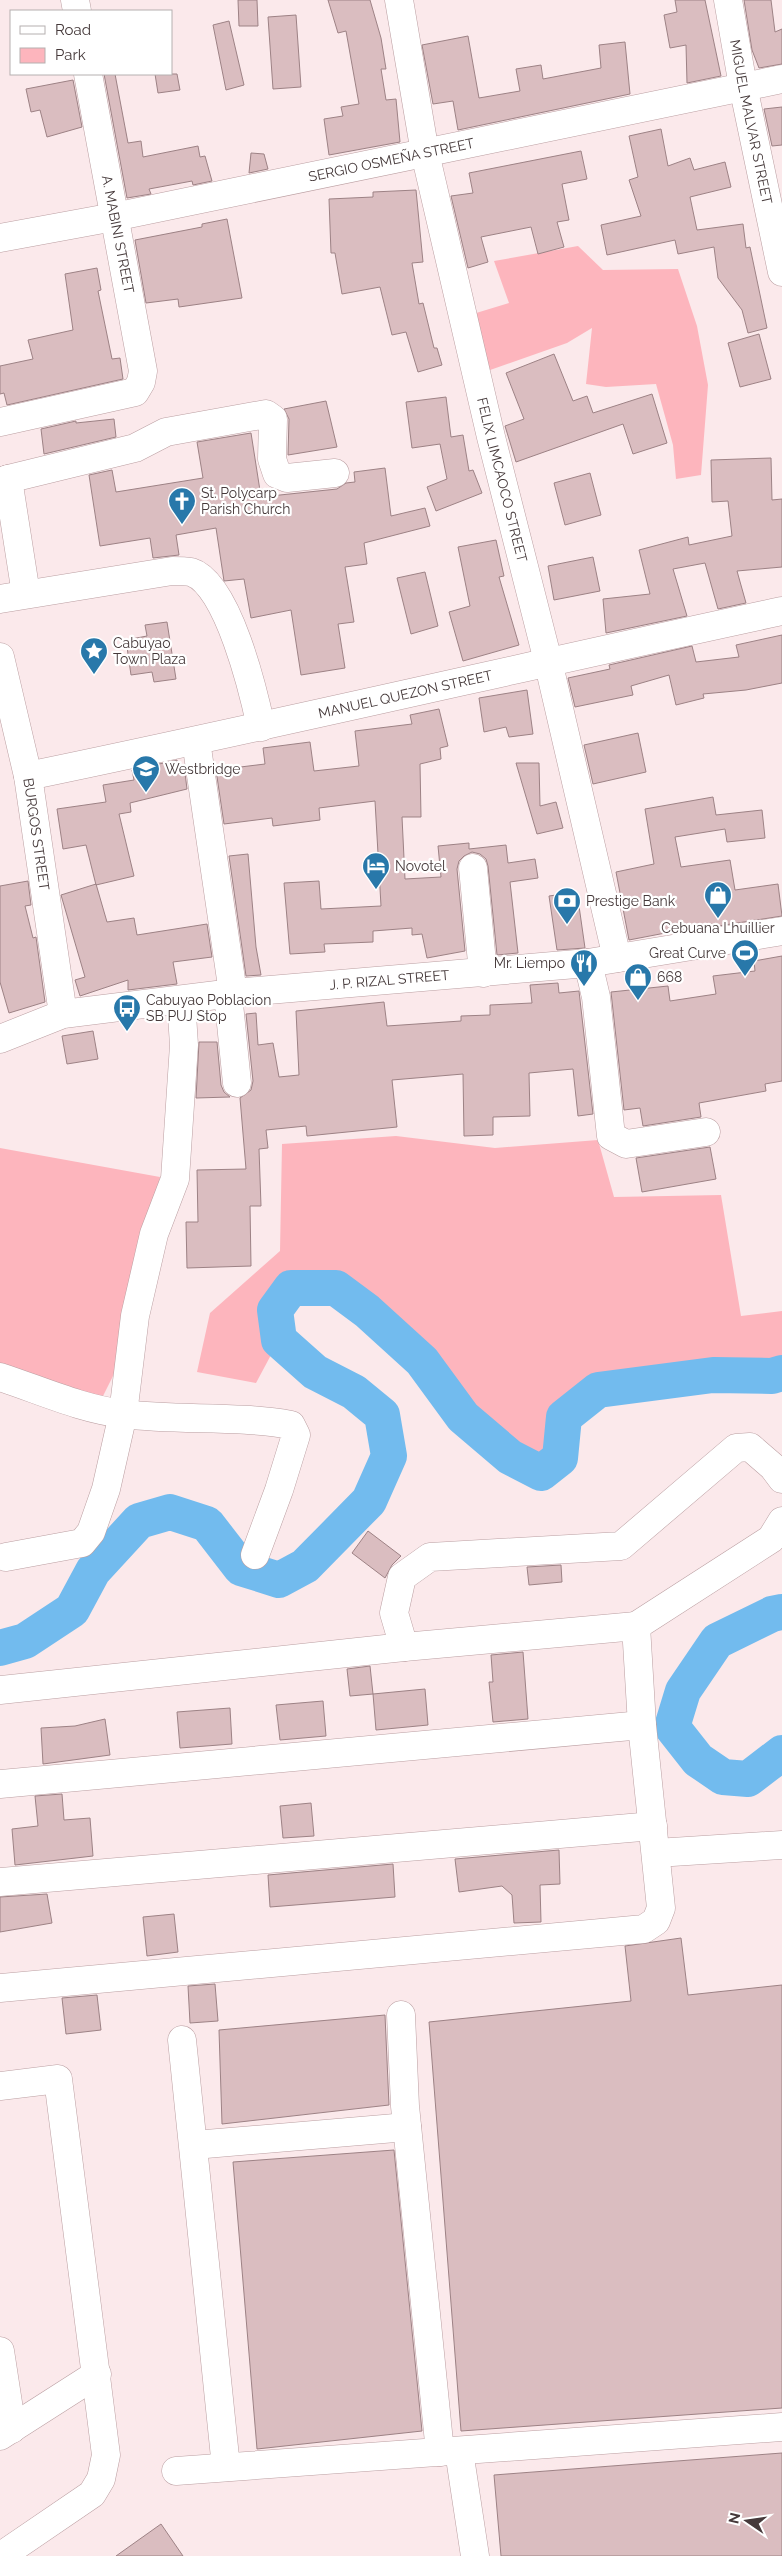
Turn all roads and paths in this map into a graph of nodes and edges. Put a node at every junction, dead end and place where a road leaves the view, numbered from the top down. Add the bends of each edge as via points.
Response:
1 (399, 0) edge
2 (728, 0) edge
3 (88, 75) edge
4 (782, 79) edge
5 (743, 86) junction
6 (425, 154) junction
7 (114, 217) junction
8 (0, 238) edge
9 (782, 272) edge
10 (0, 422) edge
11 (335, 473) dead end
12 (4, 480) edge
13 (13, 596) edge
14 (782, 612) edge
15 (0, 657) edge
16 (548, 661) junction
17 (261, 727) junction
18 (196, 741) junction
19 (28, 776) junction
20 (473, 868) dead end
21 (782, 931) edge
22 (617, 958) junction
23 (588, 963) junction
24 (483, 973) junction
25 (231, 994) junction
26 (182, 1000) junction
27 (63, 1014) junction
28 (0, 1039) edge
29 (237, 1083) dead end
30 (706, 1132) dead end
31 (0, 1377) edge
32 (123, 1414) junction
33 (782, 1479) edge
34 (782, 1521) edge
35 (255, 1555) dead end
36 (6, 1557) dead end
37 (636, 1626) junction
38 (404, 1647) junction
39 (0, 1690) edge
40 (642, 1725) junction
41 (0, 1784) edge
42 (653, 1826) junction
43 (782, 1845) edge
44 (656, 1853) junction
45 (0, 1882) edge
46 (0, 1988) edge
47 (401, 2014) dead end
48 (182, 2040) dead end
49 (0, 2086) edge
50 (407, 2127) junction
51 (194, 2145) junction
52 (0, 2351) edge
53 (97, 2374) junction
54 (782, 2427) edge
55 (6, 2433) edge
56 (450, 2451) junction
57 (226, 2467) junction
58 (176, 2471) dead end
59 (1, 2556) edge
60 (475, 2556) edge

1 - 6 street, FELIX LIMCAOCO STREET
2 - 5 street, MIGUEL MALVAR STREET
3 - 7 street, A. MABINI STREET
4 - 5 street, SERGIO OSMEÑA STREET
5 - 6 street, SERGIO OSMEÑA STREET
5 - 9 street, MIGUEL MALVAR STREET
6 - 7 street, SERGIO OSMEÑA STREET
6 - 16 street, FELIX LIMCAOCO STREET via 491,437
7 - 8 street, SERGIO OSMEÑA STREET
7 - 10 street, A. MABINI STREET via 143,371 141,382 135,392
11 - 12 street via 287,478 276,474 272,459 273,419 266,414 166,432 136,448
12 - 13 street
13 - 17 street via 172,571 192,572 208,586 237,639 252,681
14 - 16 street, MANUEL QUEZON STREET
15 - 19 street, BURGOS STREET
16 - 17 street, MANUEL QUEZON STREET
16 - 22 street, FELIX LIMCAOCO STREET
17 - 18 street, MANUEL QUEZON STREET
18 - 19 street, MANUEL QUEZON STREET
18 - 25 street
19 - 27 street, BURGOS STREET
20 - 24 street
21 - 22 street, J. P. RIZAL STREET
22 - 23 street, J. P. RIZAL STREET
23 - 24 street, J. P. RIZAL STREET
23 - 30 street via 596,997 611,1136 626,1144
24 - 25 street, J. P. RIZAL STREET
25 - 26 street, J. P. RIZAL STREET
25 - 29 street
26 - 27 street, J. P. RIZAL STREET
26 - 32 street via 184,1045 175,1179 154,1234 135,1316
27 - 28 street, J. P. RIZAL STREET
31 - 32 street via 82,1405
32 - 35 street via 291,1425 296,1435
32 - 36 street via 106,1489 91,1532 82,1542
33 - 38 street via 750,1447 736,1448 621,1546 430,1557 402,1578 394,1613
34 - 37 street via 771,1539
37 - 38 street
37 - 40 street
38 - 39 street
40 - 41 street
40 - 42 street
42 - 44 street
42 - 45 street
43 - 44 street
44 - 46 street via 661,1908 656,1921 644,1929
47 - 50 street
48 - 51 street
49 - 53 street via 58,2079
50 - 51 street
50 - 56 street
51 - 57 street
52 - 55 street
53 - 55 street
53 - 59 street via 106,2455 102,2479 92,2494
54 - 56 street
56 - 57 street
56 - 60 street
57 - 58 street

